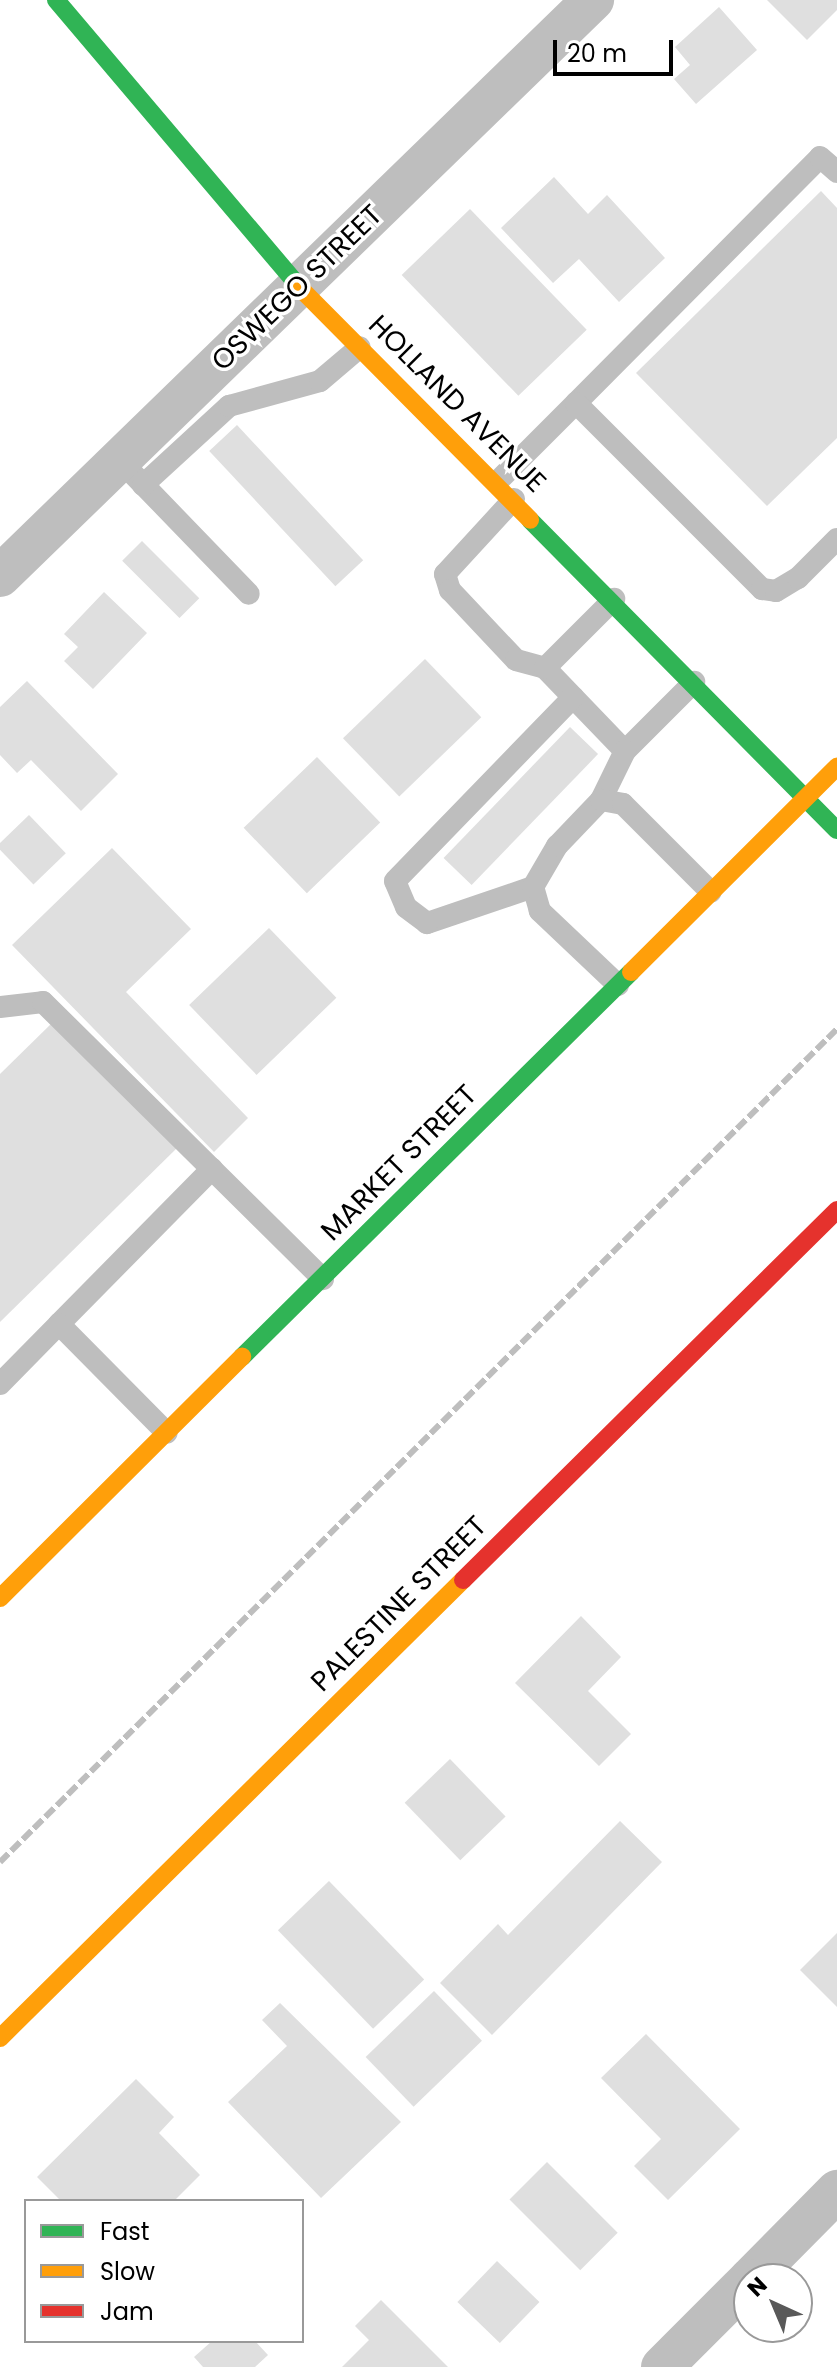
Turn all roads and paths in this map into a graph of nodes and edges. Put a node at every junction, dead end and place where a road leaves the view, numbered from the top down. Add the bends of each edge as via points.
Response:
1 (56, 0) edge
2 (593, 0) edge
3 (831, 160) edge
4 (298, 286) junction
5 (360, 347) junction
6 (576, 403) junction
7 (131, 473) junction
8 (497, 482) junction
9 (514, 499) junction
10 (837, 539) edge
11 (0, 576) edge
12 (249, 594) dead end
13 (614, 599) junction
14 (545, 668) junction
15 (694, 682) junction
16 (573, 697) junction
17 (625, 751) junction
18 (837, 767) edge
19 (805, 799) junction
20 (601, 800) junction
21 (837, 830) edge
22 (533, 887) junction
23 (711, 892) junction
24 (618, 985) junction
25 (0, 1007) edge
26 (212, 1169) junction
27 (837, 1210) edge
28 (323, 1279) junction
29 (59, 1324) junction
30 (0, 1384) edge
31 (167, 1433) junction
32 (0, 1597) edge
33 (0, 2038) edge
34 (833, 2205) edge
35 (767, 2263) edge
36 (733, 2295) edge
37 (662, 2367) edge

1 - 4 main road, HOLLAND AVENUE
2 - 4 street, OSWEGO STREET
3 - 6 lane
4 - 5 main road, HOLLAND AVENUE
4 - 7 street, OSWEGO STREET
5 - 7 lane via 320,381 229,406
5 - 8 main road, HOLLAND AVENUE
6 - 8 lane
6 - 10 lane via 762,589 776,591 798,578
7 - 11 street, OSWEGO STREET
7 - 12 lane
8 - 9 main road, HOLLAND AVENUE
9 - 13 main road, HOLLAND AVENUE
9 - 14 lane via 445,574 450,590 516,660
13 - 14 lane
13 - 15 main road, HOLLAND AVENUE
14 - 16 lane
15 - 17 lane
15 - 19 main road, HOLLAND AVENUE
16 - 17 lane
16 - 22 lane via 395,881 406,907 427,923
17 - 20 lane
18 - 19 main road, MARKET STREET
19 - 21 main road, HOLLAND AVENUE
19 - 23 main road, MARKET STREET
20 - 22 lane via 557,846
20 - 23 lane via 623,804
22 - 24 lane via 540,911
23 - 24 main road, MARKET STREET
24 - 28 main road, MARKET STREET
25 - 26 lane via 43,1002
26 - 28 lane
26 - 29 lane
27 - 33 main road, PALESTINE STREET
28 - 31 main road, MARKET STREET
29 - 30 lane
29 - 31 lane
31 - 32 main road, MARKET STREET
34 - 35 street
36 - 37 street

